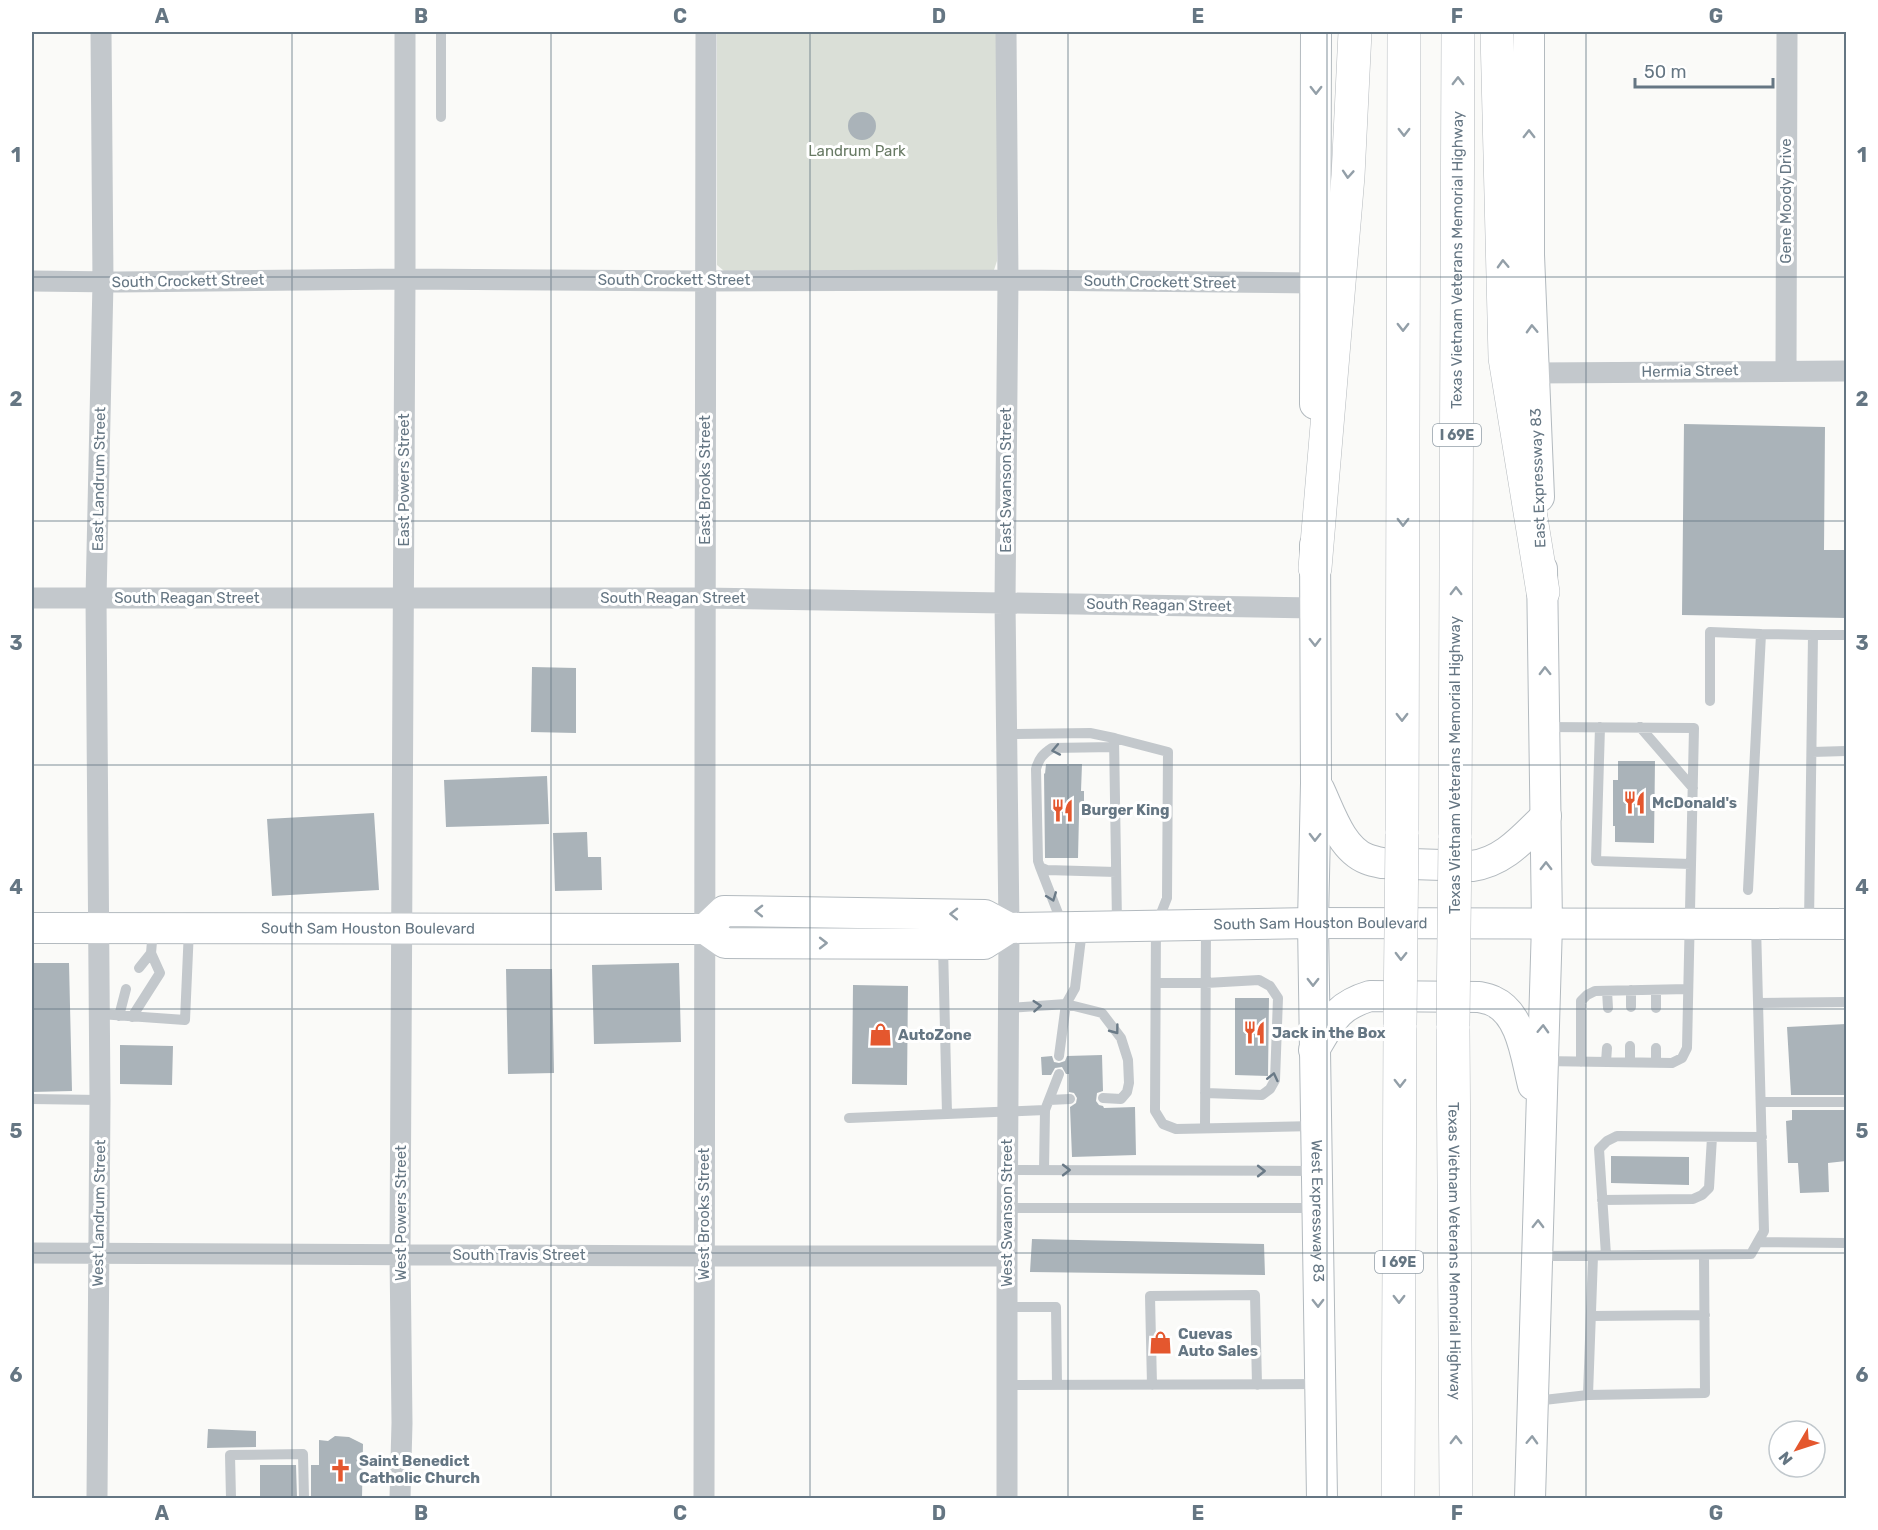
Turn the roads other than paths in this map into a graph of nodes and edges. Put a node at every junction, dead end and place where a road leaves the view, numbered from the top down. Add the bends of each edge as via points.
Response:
1 (101, 32) edge
2 (405, 32) edge
3 (441, 32) edge
4 (706, 32) edge
5 (1006, 32) edge
6 (1316, 32) edge
7 (1355, 32) edge
8 (1404, 32) edge
9 (1458, 32) edge
10 (1497, 32) edge
11 (1529, 32) edge
12 (1786, 32) edge
13 (441, 117) dead end
14 (405, 279) junction
15 (1008, 280) junction
16 (32, 281) edge
17 (706, 281) junction
18 (103, 282) junction
19 (1316, 284) junction
20 (1786, 370) junction
21 (1846, 370) edge
22 (1534, 373) junction
23 (1315, 568) junction
24 (1543, 592) junction
25 (404, 597) junction
26 (32, 598) edge
27 (96, 598) junction
28 (705, 598) junction
29 (1005, 602) junction
30 (1314, 608) junction
31 (1761, 634) junction
32 (1813, 635) junction
33 (1846, 635) edge
34 (1710, 701) dead end
35 (1545, 727) junction
36 (1600, 727) junction
37 (1640, 727) junction
38 (1007, 734) junction
39 (1114, 742) junction
40 (1846, 751) edge
41 (1812, 752) junction
42 (1316, 783) junction
43 (1693, 788) junction
44 (1546, 816) junction
45 (1691, 864) junction
46 (1040, 867) junction
47 (1116, 872) junction
48 (1748, 890) dead end
49 (1313, 923) junction
50 (1547, 924) junction
51 (1690, 924) junction
52 (1846, 924) edge
53 (1206, 925) junction
54 (1756, 925) junction
55 (1809, 925) junction
56 (1118, 926) junction
57 (1156, 926) junction
58 (100, 927) junction
59 (189, 927) junction
60 (1073, 927) junction
61 (32, 928) edge
62 (402, 928) junction
63 (1009, 928) junction
64 (705, 930) junction
65 (152, 940) junction
66 (942, 944) junction
67 (139, 968) dead end
68 (1156, 983) junction
69 (1206, 983) junction
70 (126, 989) dead end
71 (1688, 989) junction
72 (1632, 990) junction
73 (1656, 990) junction
74 (1607, 991) junction
75 (1846, 1002) edge
76 (1758, 1003) junction
77 (1066, 1004) junction
78 (1631, 1007) dead end
79 (1009, 1008) junction
80 (1608, 1008) dead end
81 (1656, 1008) dead end
82 (109, 1015) junction
83 (132, 1017) junction
84 (1630, 1046) dead end
85 (1656, 1047) dead end
86 (1607, 1048) dead end
87 (1314, 1050) junction
88 (1059, 1056) dead end
89 (1542, 1061) junction
90 (1581, 1062) junction
91 (1606, 1062) junction
92 (1630, 1062) junction
93 (1656, 1062) junction
94 (1059, 1074) dead end
95 (1205, 1093) junction
96 (1103, 1098) dead end
97 (32, 1099) edge
98 (1070, 1099) dead end
99 (100, 1100) junction
100 (1049, 1100) junction
101 (1761, 1102) junction
102 (1846, 1102) edge
103 (1045, 1110) junction
104 (1541, 1111) junction
105 (1008, 1113) junction
106 (947, 1114) junction
107 (849, 1118) dead end
108 (1315, 1126) junction
109 (1205, 1128) junction
110 (1712, 1137) junction
111 (1762, 1137) junction
112 (1007, 1170) junction
113 (1044, 1170) junction
114 (1316, 1171) junction
115 (1602, 1200) junction
116 (1007, 1208) junction
117 (1317, 1208) junction
118 (1758, 1242) junction
119 (1846, 1242) edge
120 (32, 1253) edge
121 (98, 1253) junction
122 (400, 1254) junction
123 (1606, 1255) junction
124 (1704, 1255) junction
125 (704, 1256) junction
126 (1007, 1256) junction
127 (1537, 1256) junction
128 (1593, 1256) junction
129 (1007, 1307) junction
130 (1705, 1315) junction
131 (1591, 1316) junction
132 (1320, 1384) junction
133 (1007, 1385) junction
134 (1058, 1385) junction
135 (1152, 1385) junction
136 (1257, 1385) junction
137 (1588, 1395) junction
138 (1533, 1401) junction
139 (97, 1498) edge
140 (231, 1498) edge
141 (304, 1498) edge
142 (400, 1498) edge
143 (704, 1498) edge
144 (1007, 1498) edge
145 (1322, 1498) edge
146 (1398, 1498) edge
147 (1456, 1498) edge
148 (1530, 1498) edge

1 - 18 street, East Landrum Street
2 - 14 street, East Powers Street
3 - 13 lane
4 - 17 street, East Brooks Street
5 - 15 street, East Swanson Street
6 -> 19 main road
7 -> 23 highway via 1348,176
8 -> 146 highway, I 69E, bridge
147 -> 9 highway, Texas Vietnam Veterans Memorial Highway / I 69E, bridge via 1453,1026
24 -> 10 highway via 1505,358
22 -> 11 main road, East Expressway 83 via 1529,255
12 - 20 street, Gene Moody Drive
14 - 17 street, South Crockett Street
14 - 18 street, South Crockett Street
14 - 25 street, East Powers Street
15 - 17 street, South Crockett Street
15 - 19 street, South Crockett Street
15 - 29 street, East Swanson Street
16 - 18 street, South Crockett Street
17 - 28 street, East Brooks Street
18 - 27 street, East Landrum Street
19 - 23 main road
20 - 21 street, Hermia Street
20 - 22 street, Hermia Street
22 - 24 main road, East Expressway 83
23 - 30 main road
35 -> 24 main road, East Expressway 83
25 - 27 street, South Reagan Street
25 - 28 street, South Reagan Street
25 - 62 street, East Powers Street
26 - 27 street, South Reagan Street
27 - 58 street, East Landrum Street
28 - 29 street, South Reagan Street
28 - 64 street, East Brooks Street
29 - 30 street, South Reagan Street
29 - 38 street, East Swanson Street
30 -> 42 main road
31 - 32 lane
31 - 34 lane via 1710,632
31 - 48 lane
32 - 33 lane
32 - 41 lane
35 - 36 lane
35 - 44 main road, East Expressway 83
36 - 37 lane
36 - 45 lane via 1596,861
37 - 43 lane
37 - 43 lane via 1694,728
38 - 39 lane via 1090,733
38 - 63 street, East Swanson Street
39 -> 46 lane via 1052,748 1039,760 1036,792
39 - 47 lane
39 - 57 lane via 1168,752 1167,898
40 - 41 lane
41 - 55 lane
42 - 44 main road via 1347,842 1367,859 1382,863 1483,865 1508,852
42 -> 49 main road
43 - 45 lane
50 -> 44 main road, East Expressway 83
45 - 51 lane
46 - 47 lane
46 -> 60 lane
47 - 56 lane
49 - 50 main road, South Sam Houston Boulevard
49 - 53 main road, South Sam Houston Boulevard
49 -> 87 main road, West Expressway 83
50 - 51 main road, South Sam Houston Boulevard
89 -> 50 main road
51 - 54 main road, South Sam Houston Boulevard
51 - 71 lane
52 - 55 main road, South Sam Houston Boulevard
53 - 57 main road, South Sam Houston Boulevard
53 - 69 lane
54 - 55 main road, South Sam Houston Boulevard
54 - 76 lane
56 - 57 main road, South Sam Houston Boulevard
56 - 60 main road, South Sam Houston Boulevard
57 - 68 lane
58 - 61 main road, South Sam Houston Boulevard
58 - 65 main road, South Sam Houston Boulevard
58 - 82 street, West Landrum Street
59 - 62 main road, South Sam Houston Boulevard
59 - 65 main road, South Sam Houston Boulevard
59 - 83 lane via 185,1020
60 - 63 main road, South Sam Houston Boulevard
60 - 77 lane via 1075,988
62 - 64 main road, South Sam Houston Boulevard
62 - 122 street, West Powers Street
63 -> 64 main road, South Sam Houston Boulevard via 985,915 724,910
63 - 66 main road, South Sam Houston Boulevard via 984,944
63 - 79 street, West Swanson Street
64 -> 66 main road, South Sam Houston Boulevard via 725,943
64 - 125 street, West Brooks Street
65 - 67 lane
65 - 83 lane via 160,973
66 - 106 lane
68 - 69 lane
68 - 109 lane via 1155,1111 1163,1124 1176,1129
69 - 95 lane
95 -> 69 lane via 1262,1095 1270,1089 1275,1080 1278,998 1270,986 1259,980
70 - 82 lane
71 - 73 lane
71 - 93 lane via 1687,1048 1682,1058 1672,1063
72 - 73 lane
72 - 74 lane
72 - 78 lane
73 - 81 lane
74 - 80 lane
74 - 90 lane via 1595,991 1581,1001
75 - 76 lane
76 - 101 lane
79 -> 77 lane
77 - 88 lane
77 -> 96 lane via 1102,1013 1121,1038 1128,1060 1127,1092 1121,1099
79 - 105 street, West Swanson Street
82 - 83 lane
82 - 99 street, West Landrum Street
84 - 92 lane
85 - 93 lane
86 - 91 lane
87 - 104 main road via 1334,1016 1355,1000 1370,996 1479,997 1494,1002 1512,1018
87 - 108 main road, West Expressway 83
89 - 90 lane
89 - 104 main road
90 - 91 lane
91 - 92 lane
92 - 93 lane
94 - 100 lane
95 - 109 lane
97 - 99 lane
98 - 100 lane
99 - 121 street, West Landrum Street
100 - 103 lane
101 - 102 lane
101 - 111 lane
103 - 105 lane
103 - 113 lane
127 -> 104 main road
105 - 106 lane
105 - 112 street, West Swanson Street
106 - 107 lane
108 - 109 lane
108 - 114 main road, West Expressway 83
110 - 111 lane
110 - 115 lane via 1709,1188 1702,1195 1693,1200
110 - 115 lane via 1617,1136 1607,1141 1599,1149
111 - 118 lane via 1764,1231
112 - 113 lane
112 - 116 street, West Swanson Street
113 -> 114 lane
114 - 117 main road, West Expressway 83
115 - 123 lane
116 - 117 lane
116 - 126 street, West Swanson Street
117 -> 132 main road, West Expressway 83
118 - 119 lane
118 - 124 lane via 1751,1254
120 - 121 street, South Travis Street
121 - 122 street, South Travis Street
121 - 139 street, West Landrum Street
122 - 125 street, South Travis Street
122 - 142 street, West Powers Street
123 - 124 lane
123 - 128 lane
124 - 130 lane
125 - 126 street, South Travis Street
125 - 143 street, West Brooks Street
126 - 129 street, West Swanson Street
127 - 128 lane
127 - 138 main road
128 - 131 lane
129 - 133 street, West Swanson Street
129 - 134 lane via 1056,1307
130 - 131 lane
130 - 137 lane via 1705,1393
131 - 137 lane
132 - 136 lane
132 - 145 main road, West Expressway 83
133 - 134 lane
133 - 144 street, West Swanson Street
134 - 135 lane
135 - 136 lane
135 - 136 lane via 1150,1296 1255,1295
137 - 138 lane
148 -> 138 main road
140 - 141 lane via 230,1455 303,1454

